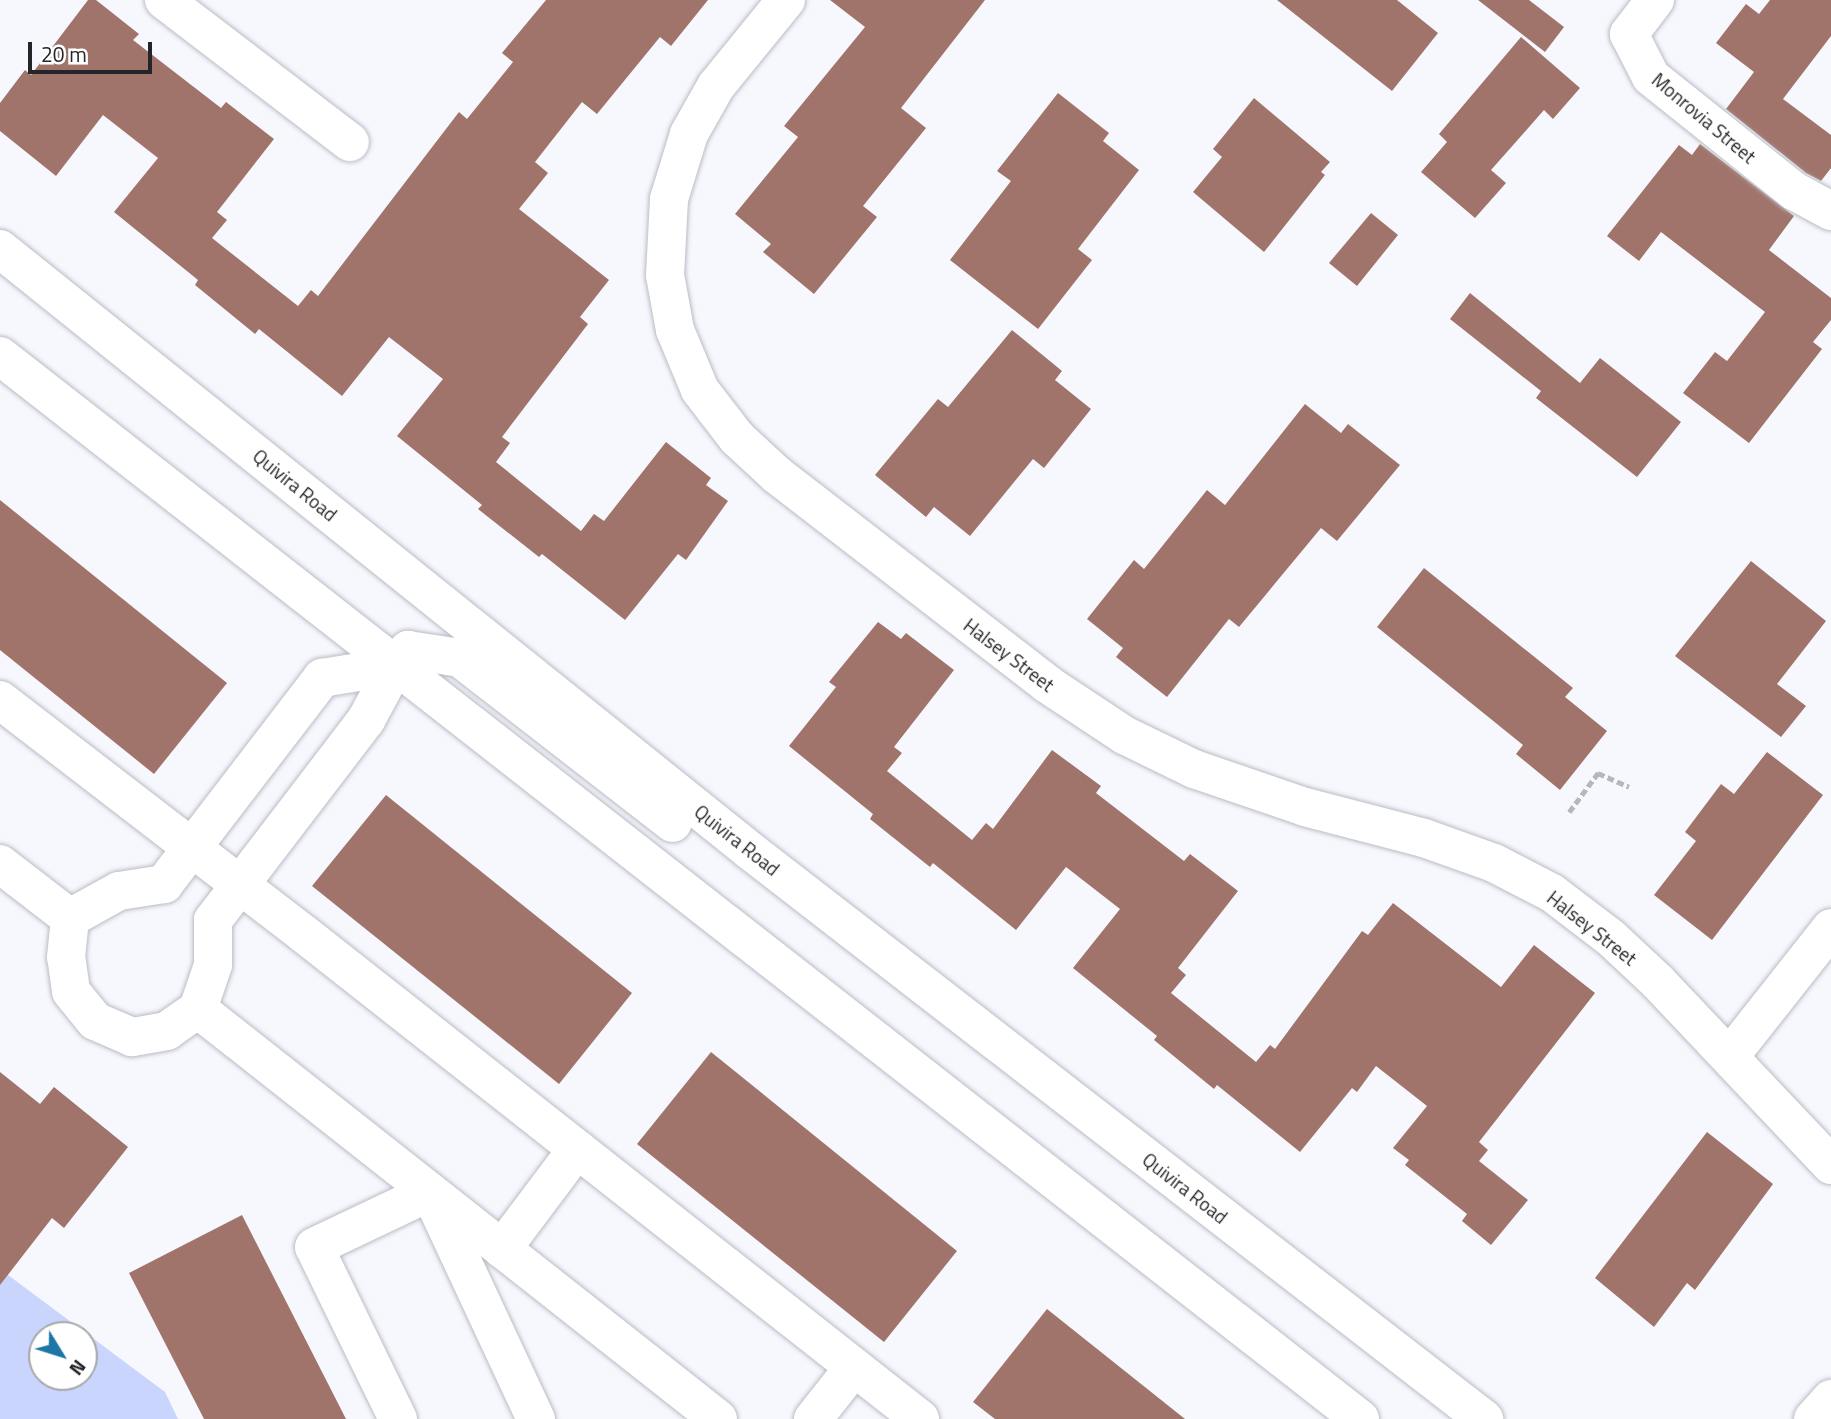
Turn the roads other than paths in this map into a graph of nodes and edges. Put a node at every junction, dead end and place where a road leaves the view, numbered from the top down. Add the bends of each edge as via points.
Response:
1 (164, 0) edge
2 (786, 0) edge
3 (1655, 0) edge
4 (351, 142) dead end
5 (1831, 211) edge
6 (0, 248) edge
7 (0, 356) edge
8 (395, 666) junction
9 (0, 700) edge
10 (192, 847) junction
11 (749, 850) junction
12 (0, 864) edge
13 (241, 885) junction
14 (70, 918) junction
15 (1831, 928) edge
16 (198, 1009) junction
17 (1730, 1056) junction
18 (577, 1149) junction
19 (1831, 1165) edge
20 (430, 1192) junction
21 (502, 1249) junction
22 (854, 1367) junction
23 (1831, 1399) edge
24 (398, 1419) edge
25 (536, 1419) edge
26 (718, 1419) edge
27 (813, 1419) edge
28 (920, 1419) edge
29 (1360, 1419) edge
30 (1484, 1419) edge
31 (1813, 1419) edge

1 - 4 street
2 - 17 street, Halsey Street via 716,86 689,134 669,198 665,275 675,330 700,390 737,438 777,475 1047,684 1124,735 1194,769 1305,807 1424,838 1494,863 1541,887 1611,938
3 - 5 street, Monrovia Street via 1629,34 1651,77 1794,191
6 - 11 street, Quivira Road
7 - 8 street
8 - 10 street via 321,678
8 - 11 street via 408,650 460,658 721,860
8 - 13 street via 366,720
8 - 29 street
9 - 10 street
10 - 13 street
10 - 14 street via 164,884 119,891
11 - 30 street, Quivira Road
12 - 14 street
13 - 16 street via 214,920 213,965
13 - 18 street
14 - 16 street via 66,957 71,991 95,1021 132,1037 167,1031
15 - 17 street
16 - 20 street
17 - 19 street, Halsey Street
18 - 21 street
18 - 22 street
20 - 21 street
20 - 24 street via 314,1247
20 - 25 street
21 - 26 street
22 - 27 street
22 - 28 street
23 - 31 street

